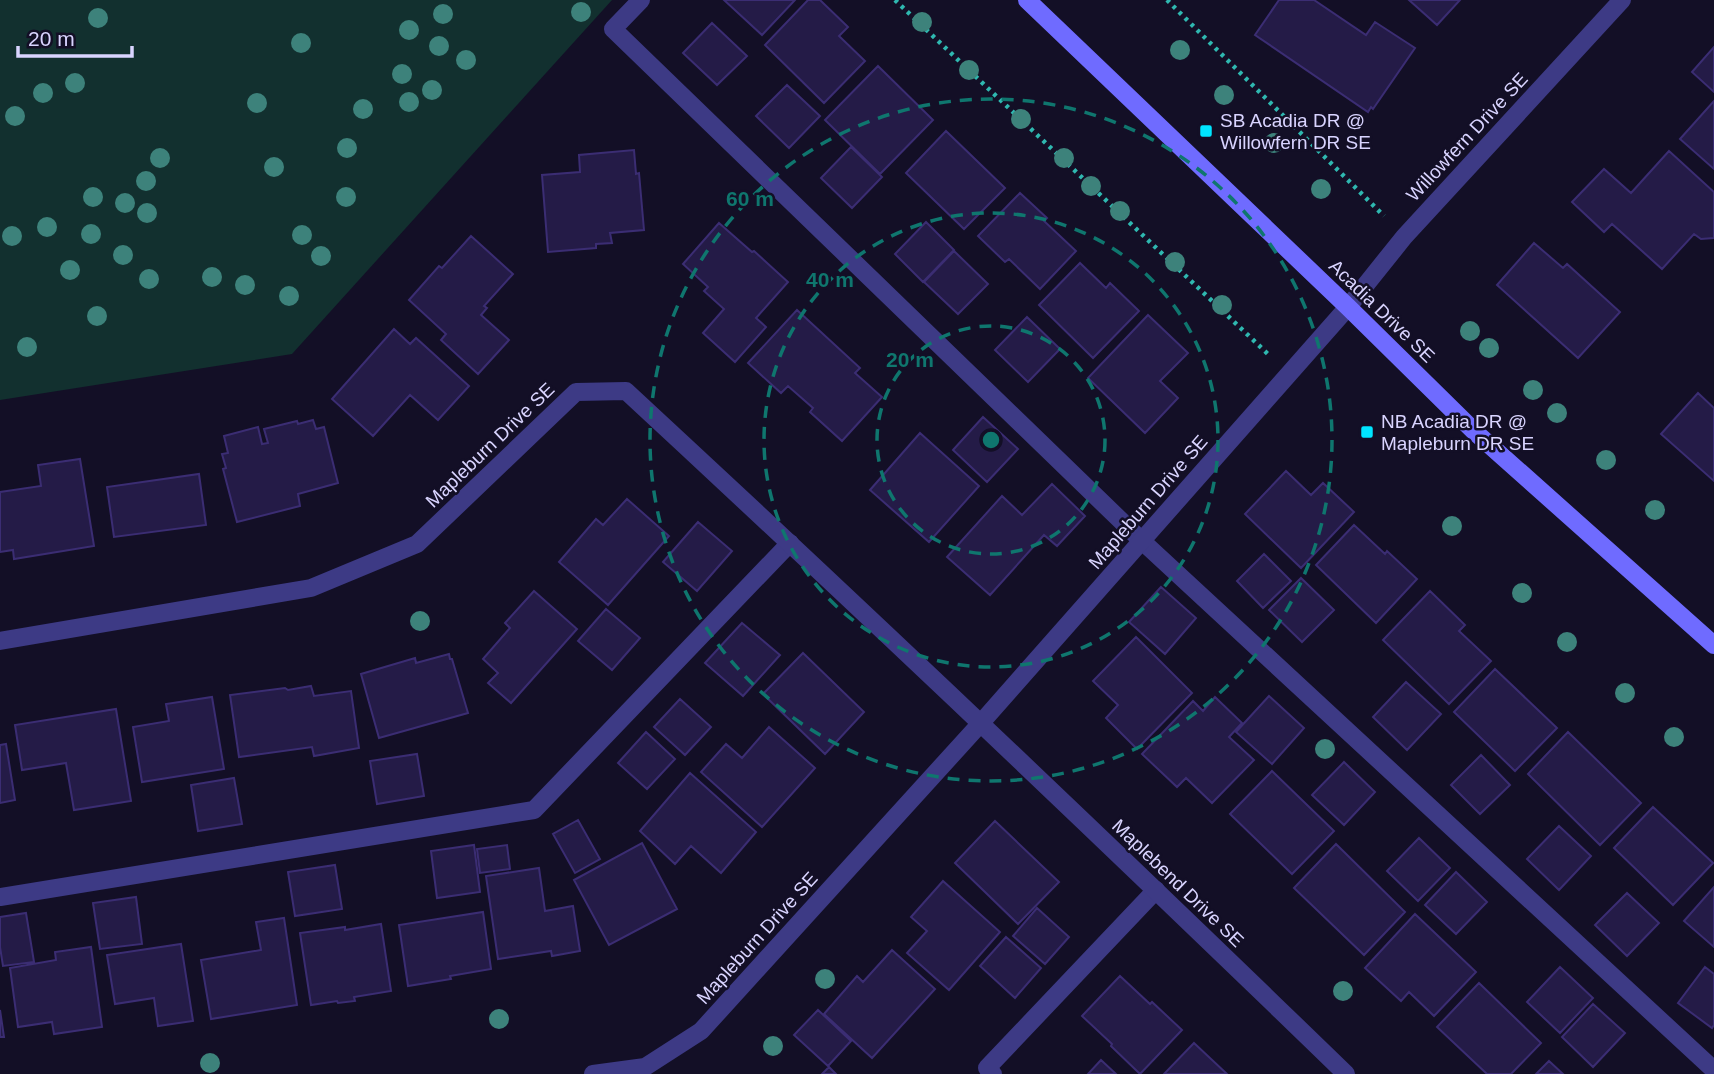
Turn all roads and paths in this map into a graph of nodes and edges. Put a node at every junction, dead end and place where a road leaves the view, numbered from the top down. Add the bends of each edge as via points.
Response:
1 (641, 0) edge
2 (895, 0) edge
3 (1027, 0) edge
4 (1167, 0) edge
5 (1622, 0) edge
6 (1404, 237) junction
7 (1348, 307) junction
8 (1289, 375) junction
9 (1142, 541) junction
10 (790, 543) junction
11 (0, 640) edge
12 (1714, 646) edge
13 (980, 724) junction
14 (1156, 890) junction
15 (0, 897) edge
16 (649, 1070) edge
17 (1714, 1070) edge
18 (593, 1074) edge
19 (993, 1074) edge
20 (1346, 1074) edge

1 - 9 street via 613,29
2 - 8 path
3 - 7 street, Acadia Drive SE
4 - 6 path
5 - 6 street, Willowfern Drive SE
6 - 7 street, Willowfern Drive SE
7 - 8 street, Mapleburn Drive SE
7 - 12 street, Acadia Drive SE via 1475,432
8 - 9 street, Mapleburn Drive SE
9 - 13 street, Mapleburn Drive SE
9 - 17 street
10 - 11 street, Mapleburn Drive SE via 626,391 576,392 416,544 311,588
10 - 13 street, Mapleburn Drive SE
10 - 15 street via 534,810
13 - 14 street, Maplebend Drive SE
13 - 16 street, Mapleburn Drive SE via 701,1031
14 - 19 street via 987,1068
14 - 20 street, Maplebend Drive SE
16 - 18 street, Mapleburn Drive SE

